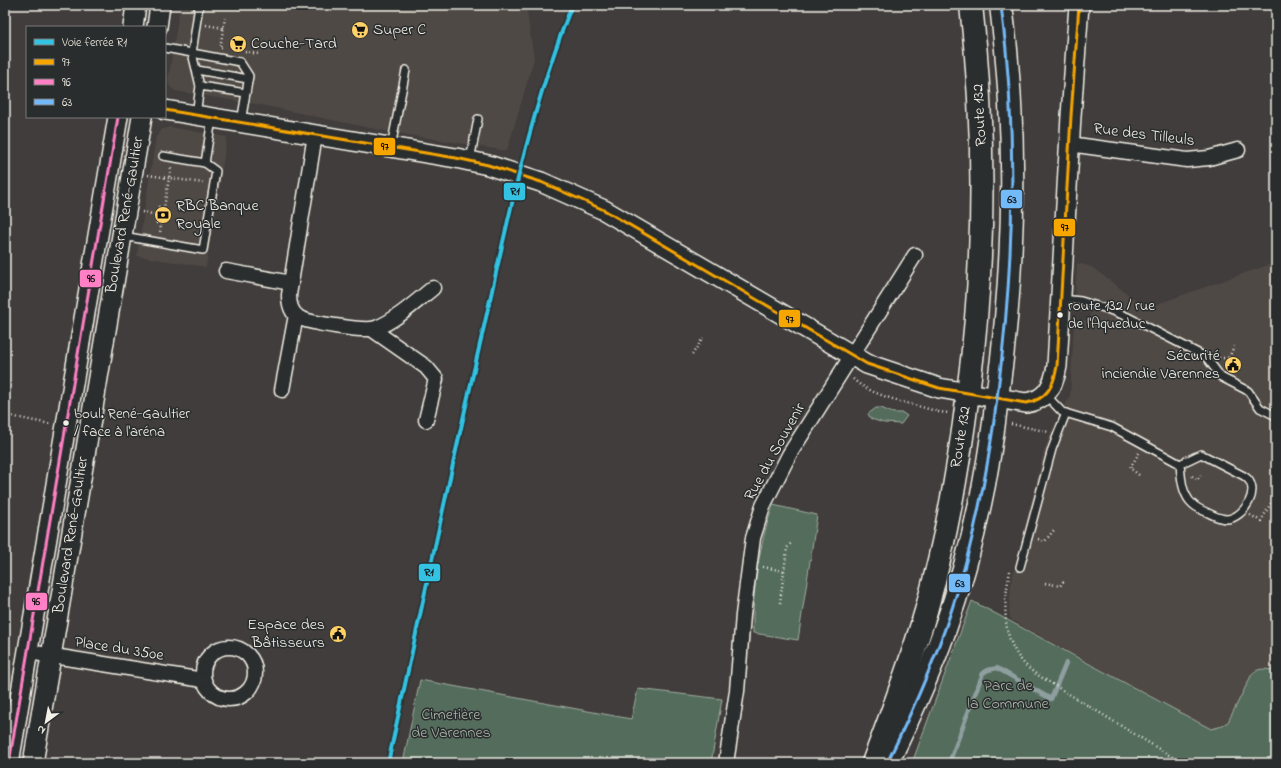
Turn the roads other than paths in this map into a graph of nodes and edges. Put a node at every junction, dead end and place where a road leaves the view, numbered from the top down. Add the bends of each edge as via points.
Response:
1 (136, 5) edge
2 (160, 5) edge
3 (200, 5) edge
4 (971, 5) edge
5 (1001, 5) edge
6 (1080, 5) edge
7 (133, 26) edge
8 (157, 26) edge
9 (166, 48) edge
10 (192, 53) junction
11 (197, 70) junction
12 (406, 70) dead end
13 (248, 79) junction
14 (200, 86) junction
15 (246, 93) junction
16 (166, 110) edge
17 (204, 117) junction
18 (118, 118) edge
19 (142, 118) edge
20 (478, 119) dead end
21 (241, 122) junction
22 (315, 135) junction
23 (1069, 144) junction
24 (391, 147) junction
25 (1238, 150) dead end
26 (163, 156) dead end
27 (470, 160) junction
28 (205, 162) junction
29 (122, 236) junction
30 (915, 255) dead end
31 (226, 271) dead end
32 (291, 283) junction
33 (433, 288) dead end
34 (1060, 299) junction
35 (296, 315) junction
36 (373, 330) junction
37 (852, 356) junction
38 (282, 390) dead end
39 (968, 393) junction
40 (1045, 395) junction
41 (997, 398) junction
42 (1066, 414) junction
43 (1276, 416) edge
44 (426, 420) dead end
45 (1180, 464) junction
46 (52, 518) junction
47 (73, 522) junction
48 (1020, 567) dead end
49 (29, 652) junction
50 (51, 656) junction
51 (203, 680) dead end
52 (9, 763) edge
53 (33, 763) edge
54 (726, 763) edge
55 (873, 763) edge
56 (887, 763) edge

1 - 7 street
2 - 8 street
3 - 10 lane
4 - 39 main road, Route 132 via 979,99 982,204 976,324
5 - 41 main road, Route 132 via 1008,76 1012,180 1009,296
6 - 23 street
9 - 10 lane
10 - 11 lane
10 - 13 lane via 240,62 249,76
11 - 13 lane
11 - 14 lane
12 - 24 lane
13 - 15 lane
14 - 15 lane
14 - 17 lane
15 - 21 lane
16 - 17 street
17 - 21 street
17 - 28 lane
18 - 46 street, Boulevard René-Gaultier
19 - 29 street, Boulevard René-Gaultier
20 - 27 lane
21 - 22 street
22 - 24 street
22 - 32 street
23 - 25 street, Rue des Tilleuls via 1187,160 1209,158
23 - 34 street
24 - 27 street
26 - 28 lane
27 - 37 street via 534,179 590,203
28 - 29 lane via 216,171 203,250
29 - 47 street, Boulevard René-Gaultier
30 - 37 street, Rue du Souvenir
31 - 32 street
32 - 35 street via 290,304
33 - 36 street
34 - 40 street via 1057,366 1054,382
34 - 43 lane via 1080,301 1128,317 1206,356 1221,377 1248,391 1260,408
35 - 36 street via 309,321
35 - 38 street
36 - 44 street via 426,367 436,379
37 - 39 street via 877,369 906,379
37 - 54 street, Rue du Souvenir via 786,460 755,528 743,615 736,704
39 - 41 street
39 - 55 main road, Route 132 via 948,515 930,594 912,656
40 - 41 street via 1039,400 1026,403
40 - 42 lane
41 - 56 main road, Route 132 via 983,486 957,594 927,674
42 - 45 lane via 1112,427
42 - 48 lane via 1052,448
45 - 45 lane via 1185,493 1191,503 1224,519 1235,517 1242,512 1252,495 1253,488 1248,478 1201,454
46 - 47 street
46 - 49 street, Boulevard René-Gaultier
47 - 50 street, Boulevard René-Gaultier
49 - 50 street, Place du 350e
49 - 52 street, Boulevard René-Gaultier
50 - 51 street, Place du 350e
50 - 53 street, Boulevard René-Gaultier

